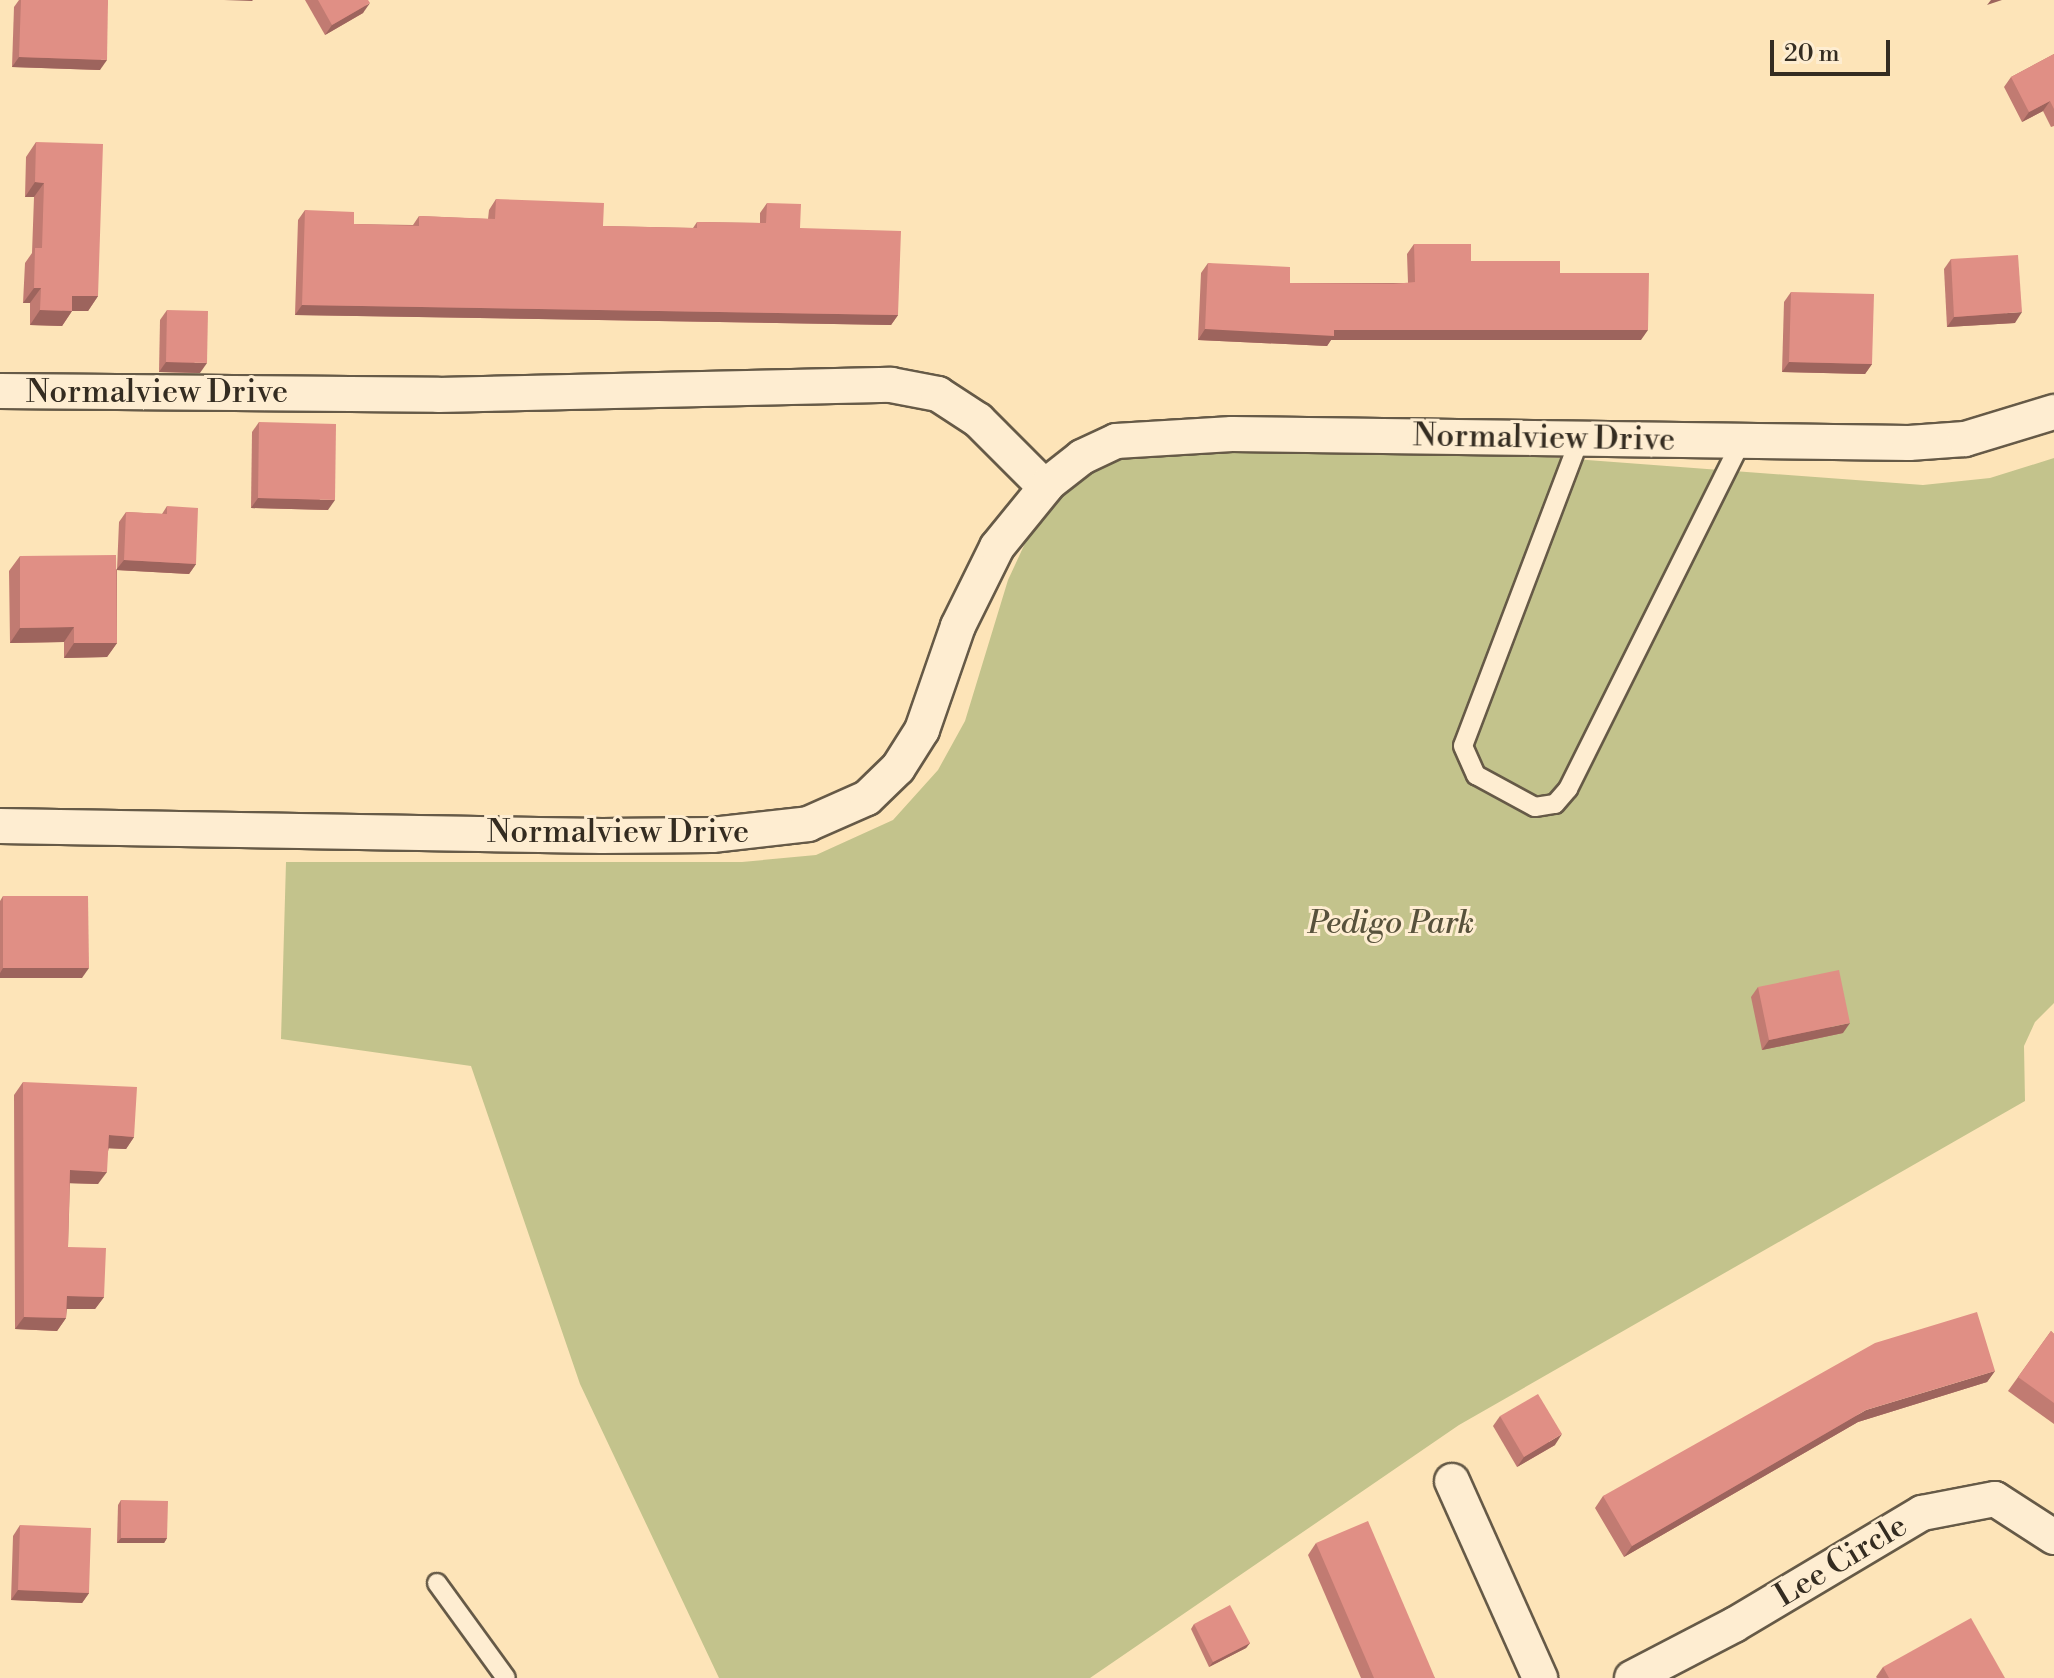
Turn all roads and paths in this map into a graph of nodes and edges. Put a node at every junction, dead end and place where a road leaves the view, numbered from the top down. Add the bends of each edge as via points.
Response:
1 (0, 391) edge
2 (2054, 412) edge
3 (1580, 438) junction
4 (1741, 442) junction
5 (1045, 487) junction
6 (0, 826) edge
7 (1452, 1481) dead end
8 (2054, 1537) edge
9 (437, 1583) dead end
10 (506, 1678) edge
11 (1540, 1678) edge
12 (1632, 1678) edge

1 - 5 street, Normalview Drive via 438,395 891,385 938,394 978,420
2 - 4 street, Normalview Drive via 1999,431 1938,442
3 - 4 street, Normalview Drive
3 - 4 lane via 1463,746 1476,775 1535,807 1555,804 1568,789
3 - 5 street, Normalview Drive via 1152,435 1100,448
5 - 6 street, Normalview Drive via 981,576 911,750 867,798 828,819 712,835
7 - 11 street
8 - 12 street, Lee Circle via 1995,1499 1922,1513 1734,1625
9 - 10 lane

